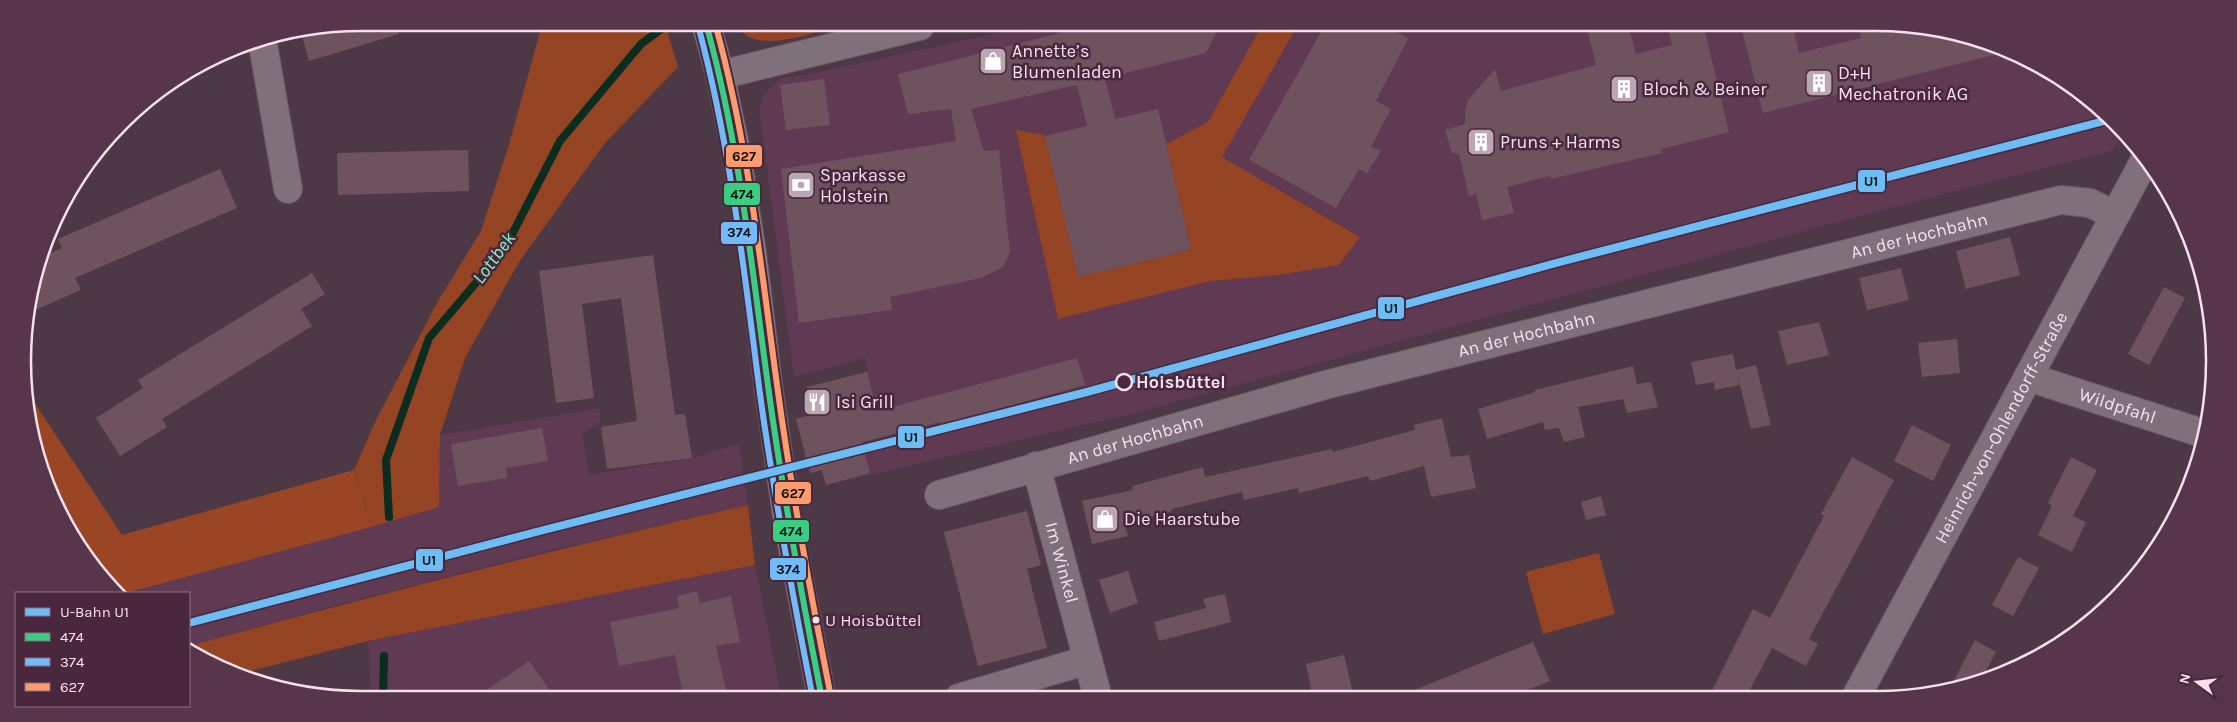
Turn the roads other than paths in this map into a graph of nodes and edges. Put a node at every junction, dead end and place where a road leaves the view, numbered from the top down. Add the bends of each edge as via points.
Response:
1 (708, 31) edge
2 (900, 31) edge
3 (263, 46) edge
4 (720, 75) junction
5 (2142, 166) edge
6 (288, 190) dead end
7 (2114, 215) junction
8 (2028, 377) junction
9 (2198, 431) edge
10 (1036, 466) junction
11 (939, 495) dead end
12 (1088, 660) junction
13 (820, 691) edge
14 (983, 691) edge
15 (1096, 691) edge
16 (1859, 691) edge

1 - 4 main road
2 - 4 street
3 - 6 street
4 - 13 main road via 746,218 788,523
5 - 7 street, Heinrich-von-Ohlendorff-Straße
7 - 8 street, Heinrich-von-Ohlendorff-Straße
7 - 10 street, An der Hochbahn via 2090,203 2062,200 1329,384
8 - 9 street, Wildpfahl
8 - 16 street, Heinrich-von-Ohlendorff-Straße
10 - 11 street, An der Hochbahn
10 - 12 street, Im Winkel
12 - 14 street
12 - 15 street, Im Winkel

